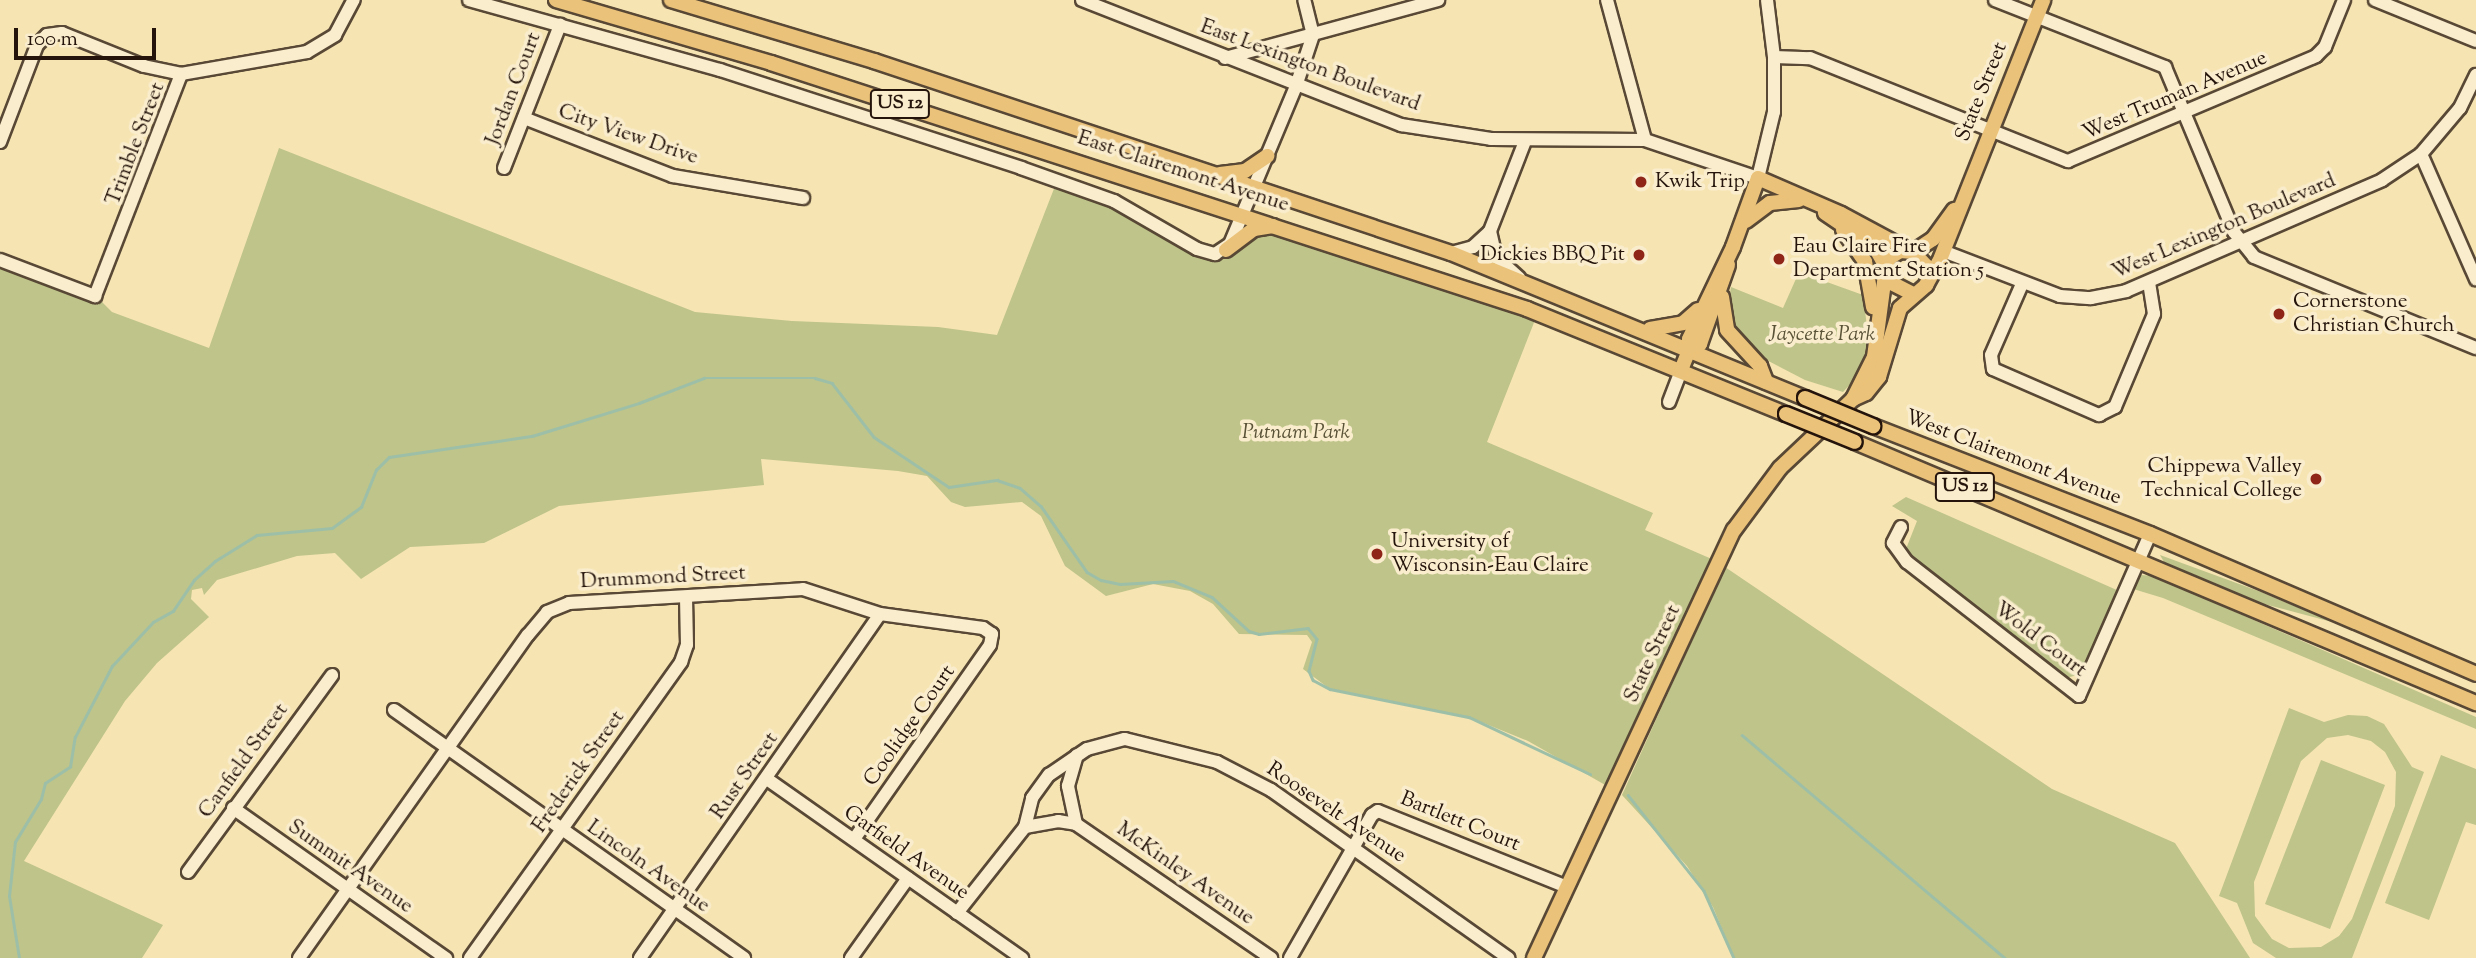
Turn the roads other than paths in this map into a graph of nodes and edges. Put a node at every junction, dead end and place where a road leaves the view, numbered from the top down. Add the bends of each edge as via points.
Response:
1 (355, 0) edge
2 (469, 0) edge
3 (556, 0) edge
4 (671, 0) edge
5 (1082, 0) edge
6 (1304, 0) edge
7 (1438, 0) edge
8 (1607, 0) edge
9 (1767, 0) edge
10 (1995, 0) edge
11 (2043, 0) edge
12 (2344, 0) edge
13 (2375, 0) edge
14 (1096, 3) edge
15 (2036, 17) junction
16 (560, 25) junction
17 (1313, 35) junction
18 (2476, 41) edge
19 (1774, 57) junction
20 (1225, 58) junction
21 (181, 74) junction
22 (2476, 75) edge
23 (1296, 86) junction
24 (2186, 111) junction
25 (524, 118) junction
26 (1989, 131) junction
27 (1645, 140) junction
28 (1525, 141) junction
29 (0, 142) edge
30 (2421, 155) junction
31 (1267, 156) junction
32 (505, 168) dead end
33 (1216, 175) junction
34 (1758, 178) junction
35 (1255, 188) junction
36 (803, 198) dead end
37 (1961, 200) junction
38 (1812, 203) junction
39 (1243, 213) junction
40 (1278, 225) junction
41 (1840, 225) junction
42 (1741, 228) junction
43 (1490, 231) junction
44 (2240, 242) junction
45 (1732, 247) junction
46 (1226, 250) junction
47 (1910, 251) junction
48 (1943, 251) junction
49 (1451, 253) junction
50 (0, 260) edge
51 (1885, 270) junction
52 (1520, 278) junction
53 (2476, 279) edge
54 (1928, 280) junction
55 (2149, 283) junction
56 (2022, 284) junction
57 (1722, 289) junction
58 (1913, 294) junction
59 (1701, 307) junction
60 (1646, 329) junction
61 (1876, 336) junction
62 (1690, 348) junction
63 (2476, 348) edge
64 (1681, 370) junction
65 (1766, 382) junction
66 (1853, 399) junction
67 (1668, 402) dead end
68 (1786, 414) joint
69 (1901, 527) dead end
70 (2150, 534) junction
71 (2139, 558) junction
72 (686, 597) junction
73 (880, 614) junction
74 (992, 634) joint
75 (2476, 674) edge
76 (332, 675) dead end
77 (2476, 703) edge
78 (394, 710) dead end
79 (448, 749) junction
80 (1077, 755) junction
81 (767, 779) junction
82 (233, 808) junction
83 (1076, 824) junction
84 (1025, 827) junction
85 (561, 830) junction
86 (854, 839) junction
87 (1353, 846) junction
88 (188, 872) dead end
89 (908, 878) junction
90 (1567, 887) junction
91 (349, 890) junction
92 (675, 910) junction
93 (957, 913) junction
94 (299, 958) edge
95 (446, 958) edge
96 (470, 958) edge
97 (640, 958) edge
98 (744, 958) edge
99 (851, 958) edge
100 (1022, 958) edge
101 (1271, 958) edge
102 (1290, 958) edge
103 (1508, 958) edge
104 (1534, 958) edge

1 - 21 street, Trimble Street via 335,35 307,51
2 - 16 street
3 - 39 main road, East Clairemont Avenue / US 12
4 - 33 main road, East Clairemont Avenue / US 12 via 874,61
5 - 14 street, East Lexington Boulevard
6 - 17 street
7 - 17 street
8 - 27 street
9 - 19 street
10 - 15 street
11 - 15 main road, State Street
12 - 24 street, West Truman Avenue via 2325,47 2316,57
13 - 18 street
14 - 20 street, East Lexington Boulevard
15 - 24 street via 2165,67
15 - 26 main road, State Street
16 - 25 street, Jordan Court
16 - 46 street via 788,91 1021,168 1114,201 1203,252
17 - 20 street
17 - 23 street
19 - 26 street, West Truman Avenue via 1810,58
19 - 34 street via 1774,112
20 - 23 street, East Lexington Boulevard
21 - 29 street via 144,66 62,33 47,35 37,45
21 - 50 street, Trimble Street via 96,296
22 - 30 street, West Lexington Boulevard via 2460,108
23 - 28 street, East Lexington Boulevard via 1425,131
23 - 31 street
24 - 26 street, West Truman Avenue via 2068,161
24 - 44 street
25 - 32 street, Jordan Court
25 - 36 street, City View Drive via 673,176
26 - 37 main road, State Street
27 - 28 street, East Lexington Boulevard
27 - 34 street, East Lexington Boulevard
28 - 43 street
30 - 44 street, West Lexington Boulevard via 2374,185
30 - 53 street
31 - 33 main road via 1245,171
31 - 35 street
33 - 35 main road, East Clairemont Avenue / US 12
34 - 38 main road, East Lexington Boulevard
34 - 42 main road
35 - 39 street
35 - 49 main road, East Clairemont Avenue / US 12
37 - 47 main road, State Street via 1933,239
37 - 48 main road, State Street
38 - 41 main road, East Lexington Boulevard
38 - 42 main road, East Lexington Boulevard via 1790,199 1770,203
38 - 47 main road, East Lexington Boulevard
39 - 40 main road, East Clairemont Avenue / US 12
39 - 46 street
40 - 46 main road via 1254,229
40 - 64 main road, East Clairemont Avenue / US 12 via 1548,316
41 - 51 main road, East Lexington Boulevard via 1874,247
41 - 61 main road via 1866,262
42 - 45 main road
43 - 49 street via 1473,247
43 - 52 street via 1496,257
44 - 55 street, West Lexington Boulevard
44 - 63 street via 2254,257
45 - 57 main road
45 - 59 main road
47 - 51 main road via 1894,254
47 - 54 main road via 1926,266
48 - 54 main road, State Street
48 - 56 street, West Lexington Boulevard
49 - 52 main road, East Clairemont Avenue / US 12
51 - 58 main road via 1899,290
51 - 61 main road, State Street
52 - 60 main road, East Clairemont Avenue / US 12
54 - 58 main road
55 - 56 street, West Lexington Boulevard via 2091,298 2060,296
55 - 56 street via 2154,314 2115,407 2099,415 1993,369 1991,355
57 - 62 main road via 1700,344
57 - 65 main road via 1727,330 1760,366
58 - 66 main road, State Street via 1897,315 1892,346 1879,377 1866,393
59 - 60 main road via 1683,323
59 - 62 main road
60 - 62 main road, East Clairemont Avenue / US 12
61 - 66 main road, State Street via 1870,367
62 - 64 main road
62 - 65 main road, East Clairemont Avenue / US 12
64 - 67 street
64 - 68 main road, East Clairemont Avenue / US 12
65 - 70 main road, West Clairemont Avenue / US 12, bridge
66 - 90 main road, State Street via 1780,468 1734,530
68 - 71 main road, West Clairemont Avenue / US 12, bridge
69 - 71 street, Wold Court via 1893,543 1907,562 2079,696
70 - 71 street, Wold Court
70 - 75 main road, West Clairemont Avenue / US 12
71 - 77 main road, West Clairemont Avenue / US 12
72 - 73 street, Drummond Street via 803,589
72 - 79 street, Drummond Street via 569,603 547,612
72 - 85 street, Frederick Street via 687,645 681,662
73 - 74 street, Drummond Street via 984,628
73 - 81 street, Rust Street
74 - 86 street, Coolidge Court via 990,645
76 - 82 street, Canfield Street
78 - 79 street, Lincoln Avenue
79 - 85 street, Lincoln Avenue
79 - 91 street, Drummond Street
80 - 83 street via 1068,786
80 - 84 street, Roosevelt Avenue via 1043,782 1032,798
80 - 87 street, Roosevelt Avenue via 1105,741 1125,739 1217,762 1271,790
81 - 86 street, Garfield Avenue
81 - 92 street, Rust Street
82 - 88 street, Canfield Street
82 - 91 street, Summit Avenue
83 - 84 street via 1058,821
83 - 101 street, McKinley Avenue
84 - 93 street, Roosevelt Avenue
85 - 92 street, Lincoln Avenue
85 - 96 street, Frederick Street
86 - 89 street, Garfield Avenue
87 - 90 street, Bartlett Court via 1372,814 1386,811
87 - 102 street, Bartlett Court
87 - 103 street, Roosevelt Avenue
89 - 93 street, Garfield Avenue
89 - 99 street
90 - 104 main road, State Street
91 - 94 street, Drummond Street
91 - 95 street, Summit Avenue
92 - 97 street, Rust Street
92 - 98 street, Lincoln Avenue
93 - 100 street, Garfield Avenue

